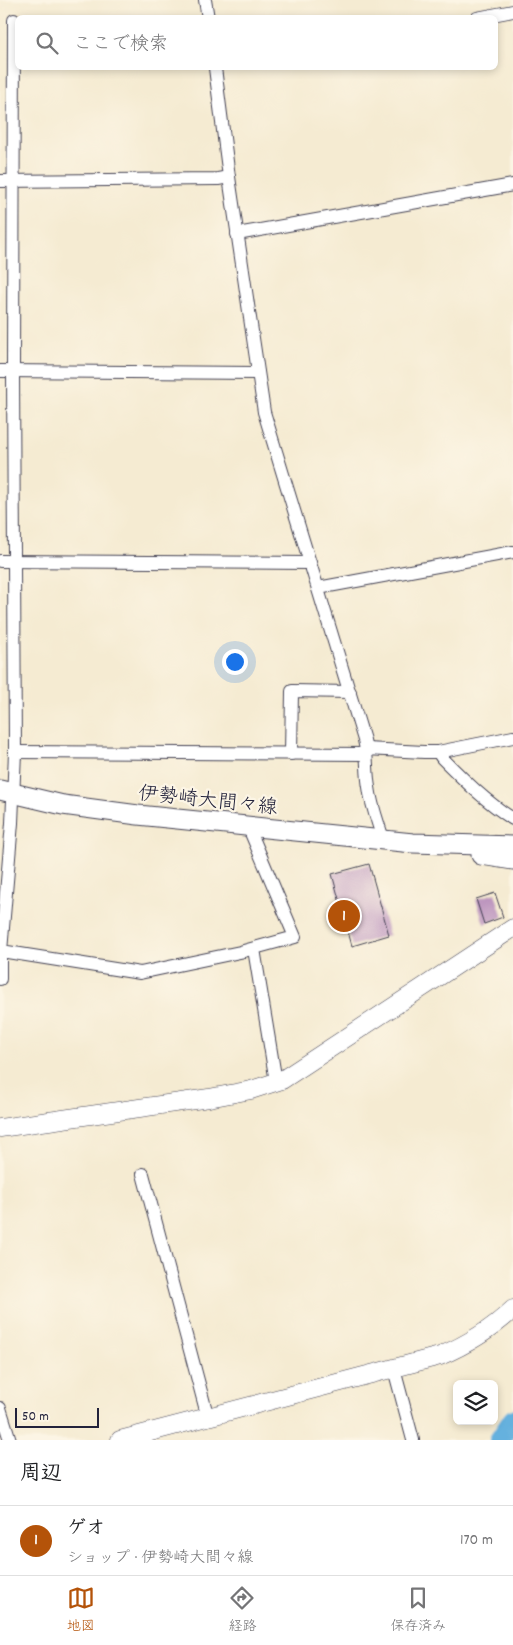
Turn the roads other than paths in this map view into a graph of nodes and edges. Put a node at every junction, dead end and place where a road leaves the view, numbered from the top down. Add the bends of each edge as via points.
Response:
1 (205, 0) edge
2 (513, 11) edge
3 (208, 15) edge
4 (492, 15) edge
5 (14, 20) dead end
6 (215, 70) edge
7 (228, 177) junction
8 (0, 181) edge
9 (14, 181) junction
10 (513, 185) edge
11 (237, 234) junction
12 (0, 371) edge
13 (13, 371) junction
14 (258, 373) junction
15 (513, 552) edge
16 (0, 561) edge
17 (14, 561) junction
18 (310, 563) junction
19 (318, 588) junction
20 (350, 692) junction
21 (513, 737) edge
22 (15, 752) junction
23 (366, 752) junction
24 (438, 752) junction
25 (292, 754) junction
26 (7, 793) edge
27 (513, 819) edge
28 (248, 826) junction
29 (382, 840) junction
30 (413, 843) junction
31 (513, 846) edge
32 (513, 860) edge
33 (513, 928) edge
34 (254, 949) junction
35 (0, 951) edge
36 (0, 979) edge
37 (276, 1082) junction
38 (0, 1128) edge
39 (143, 1174) dead end
40 (513, 1309) edge
41 (394, 1369) junction
42 (0, 1408) edge
43 (208, 1418) junction
44 (10, 1440) edge
45 (120, 1440) edge
46 (412, 1440) edge

1 - 3 street
2 - 4 street
5 - 9 street
6 - 7 street
7 - 9 street
7 - 11 street
8 - 9 street
9 - 13 street
10 - 11 street
11 - 14 street
12 - 13 street
13 - 14 street
13 - 17 street
14 - 18 street via 264,412
15 - 19 street
16 - 17 street
17 - 18 street
17 - 22 street
18 - 19 street
19 - 20 street
20 - 23 street
20 - 25 street via 292,691
21 - 24 street
22 - 25 street
22 - 26 street
23 - 24 street
23 - 25 street
23 - 29 street via 369,788
24 - 27 street via 478,794
26 - 28 main road, 伊勢崎大間々線 via 89,809
26 - 35 street
28 - 29 main road, 伊勢崎大間々線
28 - 34 street via 295,937
29 - 30 main road, 伊勢崎大間々線
30 - 31 main road, 伊勢崎大間々線
30 - 32 main road, 伊勢崎大間々線
33 - 37 street
34 - 35 street via 140,972
34 - 37 street
35 - 36 street
37 - 38 street via 209,1098
39 - 43 street
40 - 41 street via 485,1333 458,1349
41 - 43 street
41 - 46 street
42 - 44 street
43 - 45 street

